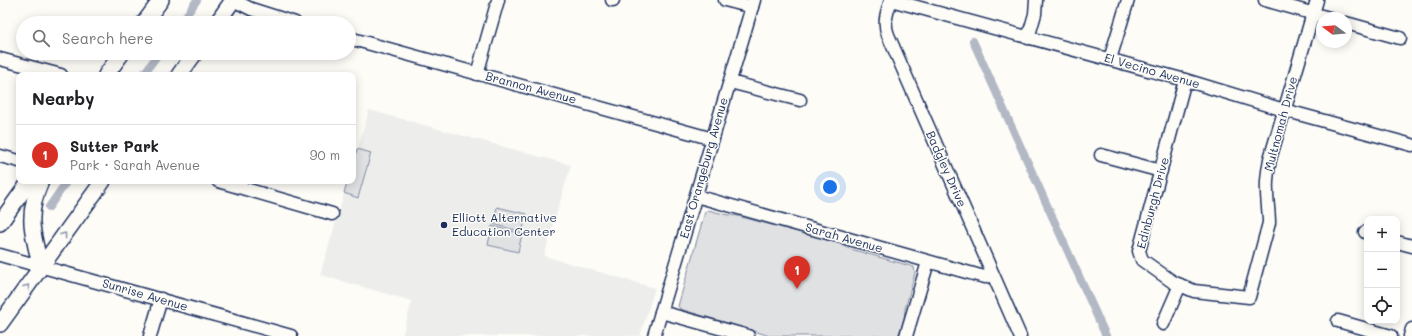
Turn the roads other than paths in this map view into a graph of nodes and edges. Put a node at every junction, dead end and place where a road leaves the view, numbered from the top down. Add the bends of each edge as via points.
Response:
1 (160, 0) edge
2 (233, 0) edge
3 (498, 0) edge
4 (725, 0) edge
5 (891, 0) edge
6 (1036, 0) edge
7 (1128, 0) edge
8 (1265, 0) edge
9 (1317, 0) edge
10 (753, 4) edge
11 (1314, 14) junction
12 (149, 16) edge
13 (222, 16) edge
14 (273, 16) edge
15 (1352, 25) edge
16 (1028, 38) junction
17 (1400, 38) dead end
18 (356, 40) edge
19 (0, 59) edge
20 (1110, 59) junction
21 (117, 60) edge
22 (190, 60) edge
23 (49, 72) edge
24 (108, 72) edge
25 (182, 72) edge
26 (477, 74) junction
27 (1185, 80) junction
28 (730, 82) junction
29 (800, 100) dead end
30 (1284, 110) junction
31 (713, 139) junction
32 (1412, 145) edge
33 (1101, 155) dead end
34 (0, 156) edge
35 (16, 160) edge
36 (1161, 171) junction
37 (28, 184) edge
38 (40, 184) edge
39 (101, 184) edge
40 (242, 184) edge
41 (258, 186) edge
42 (696, 196) junction
43 (332, 214) dead end
44 (0, 223) edge
45 (1400, 243) edge
46 (1412, 246) edge
47 (0, 255) edge
48 (928, 262) junction
49 (41, 267) junction
50 (993, 275) junction
51 (1180, 285) junction
52 (1249, 297) joint
53 (161, 299) junction
54 (661, 312) junction
55 (1338, 321) dead end
56 (0, 324) edge
57 (1163, 324) dead end
58 (1412, 328) edge
59 (150, 336) edge
60 (291, 336) edge
61 (654, 336) edge
62 (748, 336) edge
63 (906, 336) edge
64 (1020, 336) edge
65 (1391, 336) edge
66 (1410, 336) edge

1 - 12 main road
2 - 13 main road
2 - 14 street
3 - 26 street
4 - 10 street
5 - 16 street, El Vecino Avenue
5 - 50 street, Badgley Drive via 885,27
6 - 16 street
7 - 20 street
8 - 11 street
9 - 11 street, Multnomah Drive
10 - 28 street, East Orangeburg Avenue
11 - 30 street, Multnomah Drive
15 - 17 street
16 - 20 street, El Vecino Avenue
18 - 26 street, Brannon Avenue
19 - 23 street
20 - 27 street, El Vecino Avenue
21 - 24 main road
22 - 25 main road
26 - 31 street, Brannon Avenue
27 - 30 street, El Vecino Avenue
27 - 36 street, Edinburgh Drive
28 - 29 street
28 - 31 street, East Orangeburg Avenue
30 - 32 street, El Vecino Avenue
30 - 52 street, Multnomah Drive via 1267,175 1269,223
31 - 42 street, East Orangeburg Avenue
33 - 36 street
34 - 35 street
36 - 51 street, Edinburgh Drive via 1139,251 1142,260
37 - 44 main road
38 - 49 main road via 31,231
49 -> 39 main road
40 - 41 street
41 - 43 street
42 - 48 street, Sarah Avenue
42 - 54 street, East Orangeburg Avenue
45 - 46 street
47 - 49 street, Sunrise Avenue
48 - 50 street, Sarah Avenue via 985,277
48 - 63 street
49 - 53 street, Sunrise Avenue
56 -> 49 main road
50 - 64 street, Badgley Drive
51 - 52 street, Edinburgh Drive via 1201,293
51 - 57 street
53 - 59 street
53 - 60 street, Sunrise Avenue
54 - 61 street, East Orangeburg Avenue
54 - 62 street
55 - 65 street
58 - 66 street

